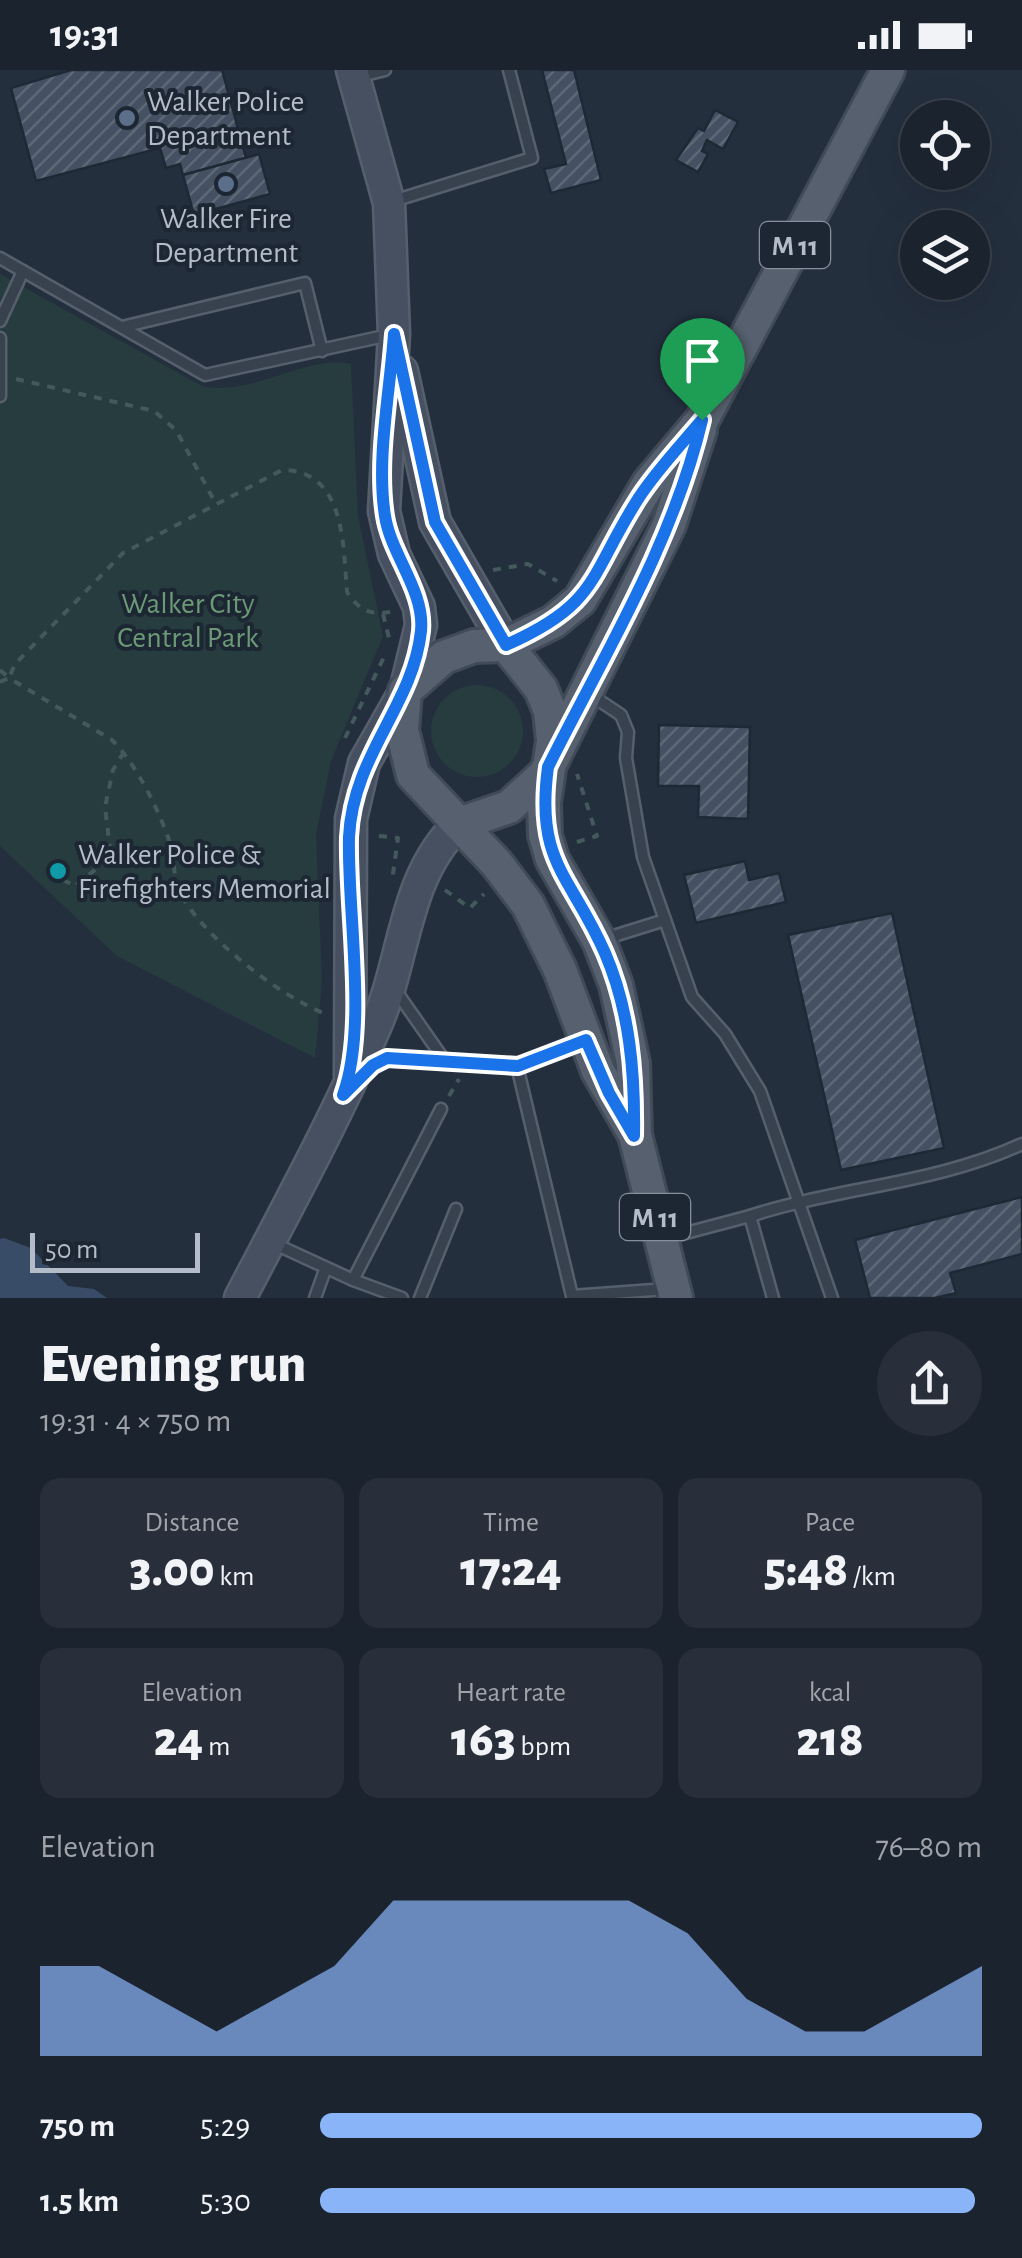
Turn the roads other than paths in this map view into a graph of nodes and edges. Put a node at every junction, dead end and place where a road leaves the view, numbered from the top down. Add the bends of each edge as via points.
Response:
1 (385, 70) edge
2 (509, 70) edge
3 (888, 70) edge
4 (353, 74) edge
5 (389, 202) junction
6 (0, 258) edge
7 (23, 271) junction
8 (0, 321) edge
9 (122, 328) junction
10 (394, 334) junction
11 (0, 338) edge
12 (322, 351) junction
13 (0, 396) edge
14 (702, 420) junction
15 (506, 645) junction
16 (404, 690) junction
17 (586, 692) junction
18 (562, 769) junction
19 (459, 824) junction
20 (665, 920) junction
21 (599, 941) junction
22 (392, 984) junction
23 (586, 1040) junction
24 (447, 1064) junction
25 (518, 1066) junction
26 (346, 1085) junction
27 (441, 1109) road end
28 (634, 1136) junction
29 (1022, 1144) edge
30 (799, 1200) junction
31 (456, 1210) dead end
32 (750, 1216) junction
33 (662, 1240) junction
34 (270, 1241) junction
35 (326, 1270) junction
36 (353, 1280) junction
37 (675, 1293) edge
38 (829, 1297) edge
39 (240, 1298) edge
40 (315, 1298) edge
41 (402, 1298) edge
42 (420, 1298) edge
43 (773, 1298) edge

1 - 4 lane
2 - 5 lane via 532,158
3 - 14 main road, M 11
4 - 5 main road
5 - 10 main road
6 - 7 lane
7 - 8 lane
7 - 9 lane
9 - 12 lane via 205,375
9 - 12 lane via 306,283
10 - 12 lane
10 - 15 main road via 435,522
10 - 16 main road via 384,511 421,625
11 - 13 lane
14 - 15 main road, M 11 via 649,483 580,600
14 - 17 main road, M 11 via 669,525
15 - 16 main road, M 11 via 452,654
15 - 18 main road via 545,696
16 - 19 main road, M 11 via 410,770
16 - 26 main road via 364,764 351,819
17 - 18 main road, M 11
17 - 20 lane via 621,715 628,732 626,758 643,857
18 - 19 main road via 508,806
18 - 21 main road, M 11 via 544,820 548,849
19 - 22 main road via 419,876
19 - 23 main road, M 11 via 528,905
20 - 21 lane
20 - 30 lane via 692,998 725,1034 760,1091
21 - 28 main road, M 11 via 633,1062
22 - 24 lane
22 - 26 main road
23 - 25 lane
23 - 28 main road, M 11
24 - 25 lane
24 - 26 lane via 387,1058
25 - 37 lane via 572,1296
26 - 34 main road
27 - 36 lane
28 - 33 main road, M 11
29 - 30 lane via 977,1165
30 - 32 lane
30 - 38 lane
31 - 42 lane
32 - 33 lane
32 - 43 lane
33 - 37 main road, M 11
34 - 35 lane
34 - 39 main road
35 - 36 lane
35 - 40 lane
36 - 41 lane

